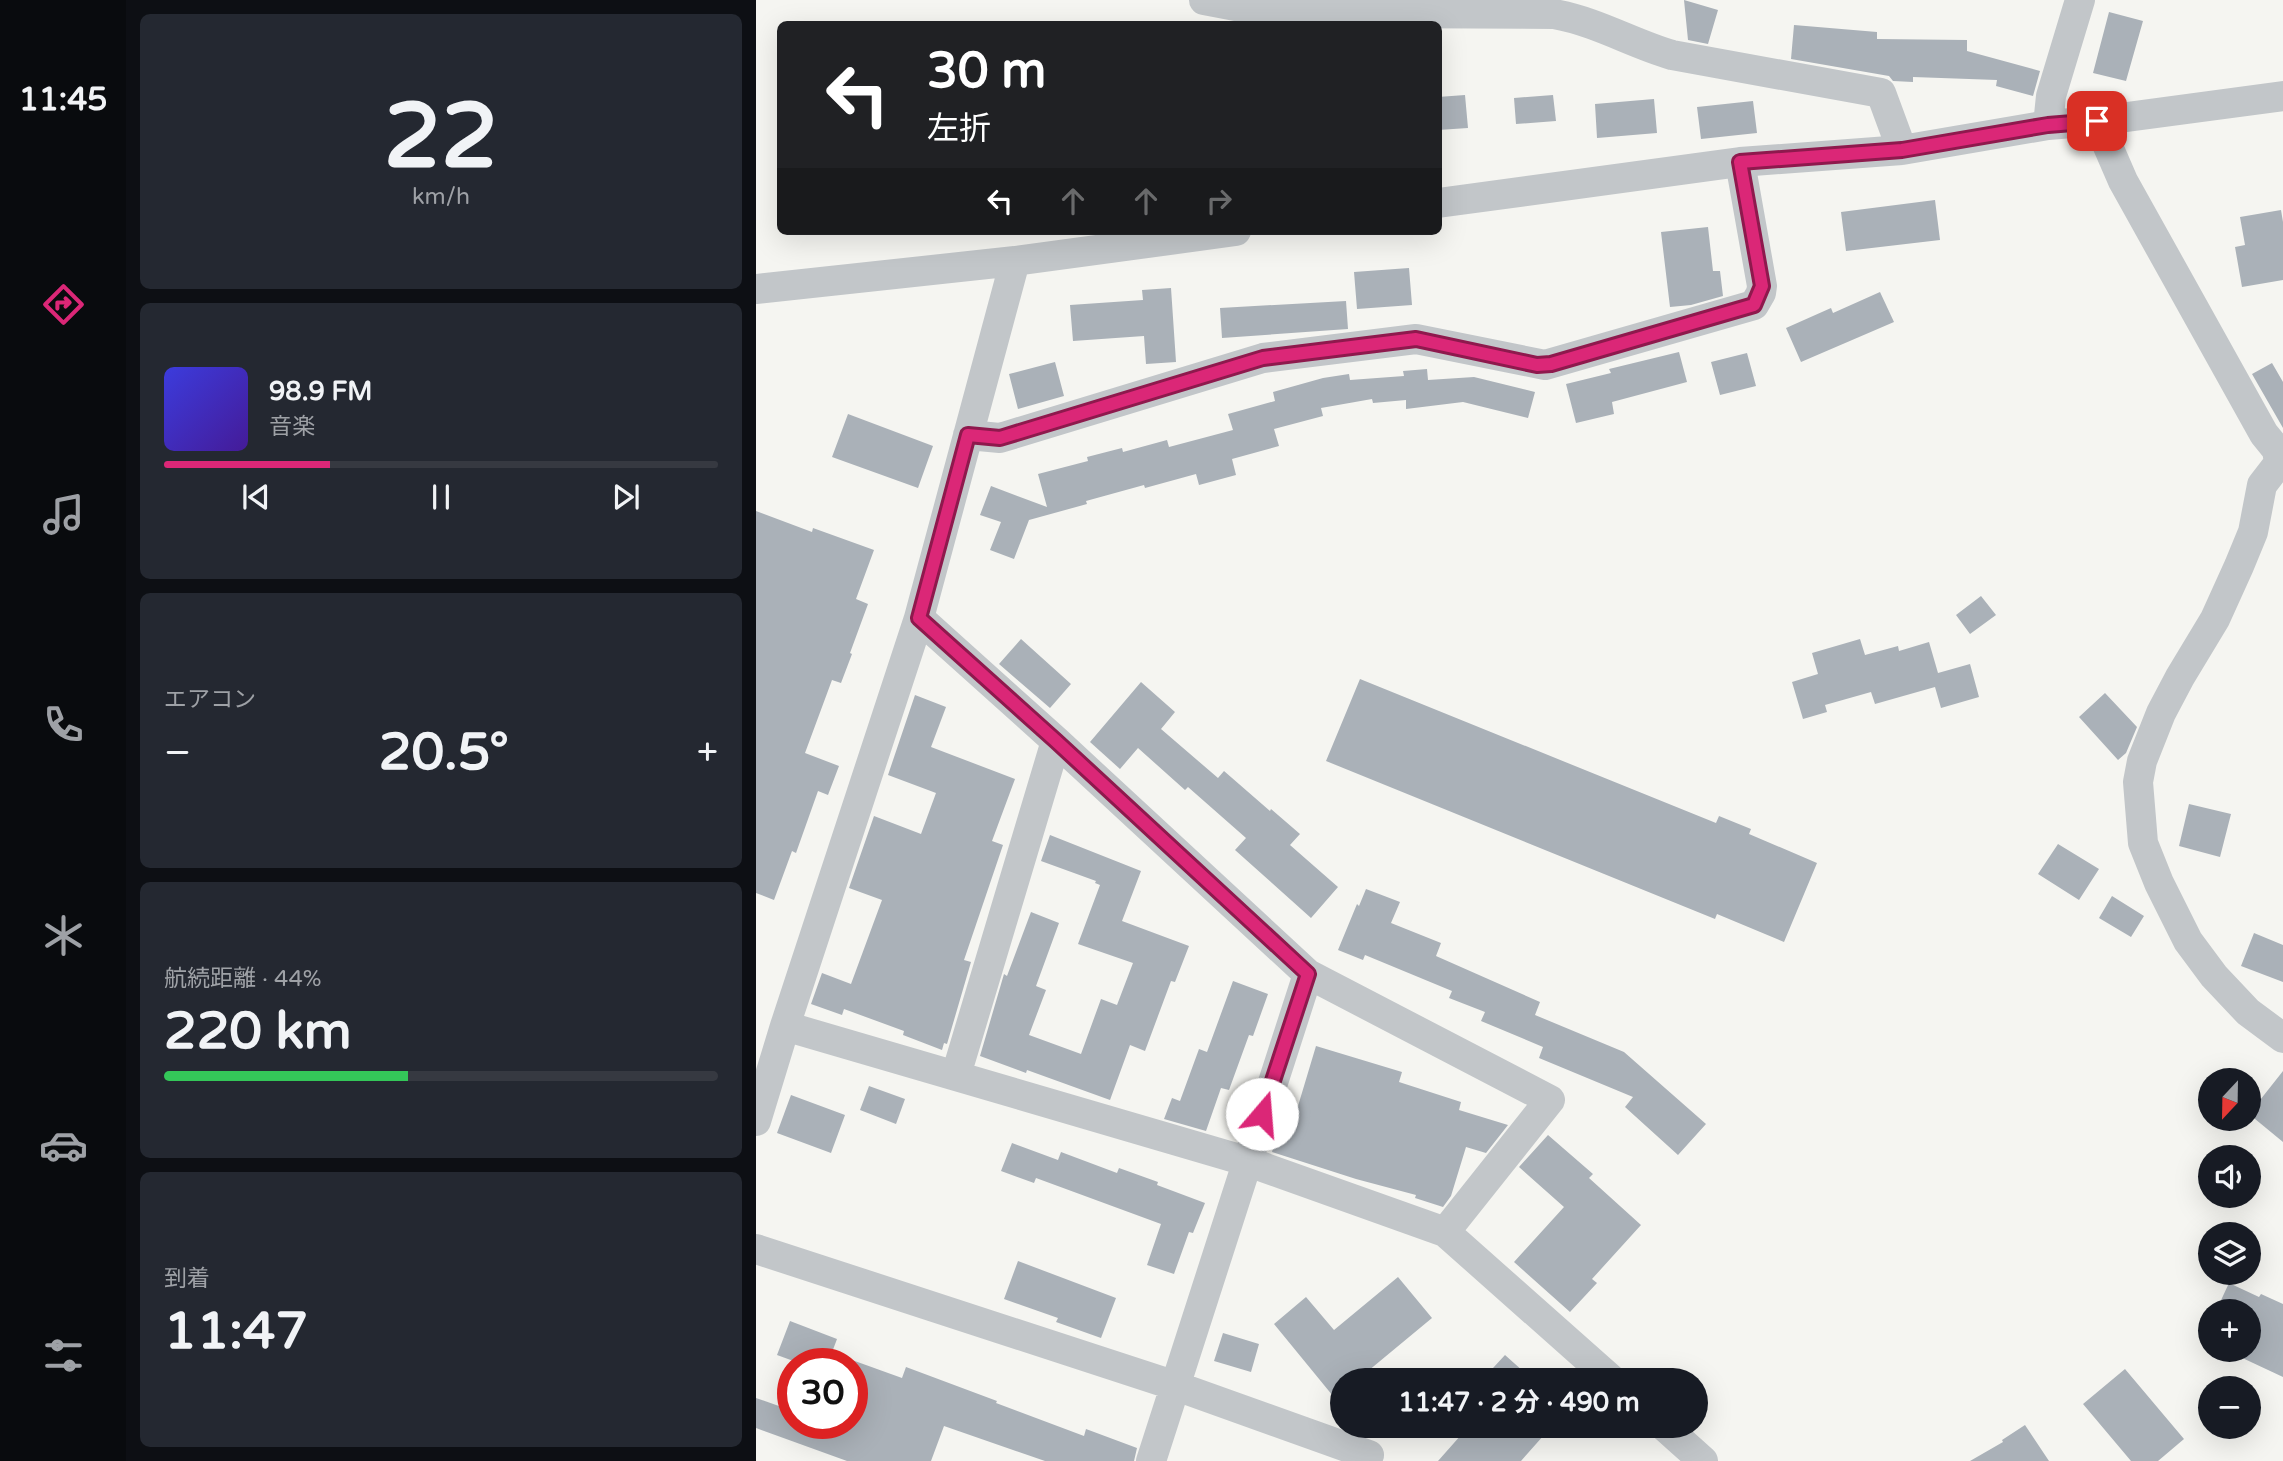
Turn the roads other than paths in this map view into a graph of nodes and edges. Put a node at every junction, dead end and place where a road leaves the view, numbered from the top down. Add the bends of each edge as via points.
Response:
1 (1204, 0) edge
2 (2080, 0) edge
3 (2283, 96) edge
4 (2097, 121) junction
5 (2048, 125) junction
6 (1902, 150) junction
7 (1740, 162) junction
8 (1442, 203) edge
9 (1206, 235) edge
10 (1014, 261) junction
11 (756, 289) edge
12 (968, 435) junction
13 (919, 618) junction
14 (1056, 741) junction
15 (1308, 974) junction
16 (785, 1026) junction
17 (2283, 1038) edge
18 (956, 1075) junction
19 (756, 1121) edge
20 (1246, 1161) junction
21 (1445, 1232) junction
22 (756, 1249) edge
23 (1598, 1368) edge
24 (1175, 1386) junction
25 (1677, 1438) edge
26 (1151, 1461) edge
27 (1363, 1461) edge
28 (1703, 1461) edge

1 - 6 street via 1246,8 1555,14 1581,19 1672,55 1881,93
2 - 5 street via 2051,96
3 - 4 street
4 - 5 street
4 - 17 street via 2123,181 2277,450 2279,463 2262,485 2253,532 2239,566 2215,619 2161,713 2138,782 2143,843 2188,941 2248,1012
5 - 6 street
6 - 7 street
7 - 8 street
7 - 12 street via 1762,286 1754,305 1545,365 1416,339 1263,358 1000,438
9 - 10 street
10 - 11 street
10 - 12 street
12 - 13 street
13 - 14 street
13 - 16 street
14 - 15 street
14 - 18 street
15 - 20 street
15 - 21 street via 1550,1100
16 - 18 street
16 - 19 street
18 - 20 street
20 - 21 street
20 - 24 street
21 - 23 street
22 - 24 street
24 - 26 street
24 - 27 street via 1369,1455
25 - 28 street

